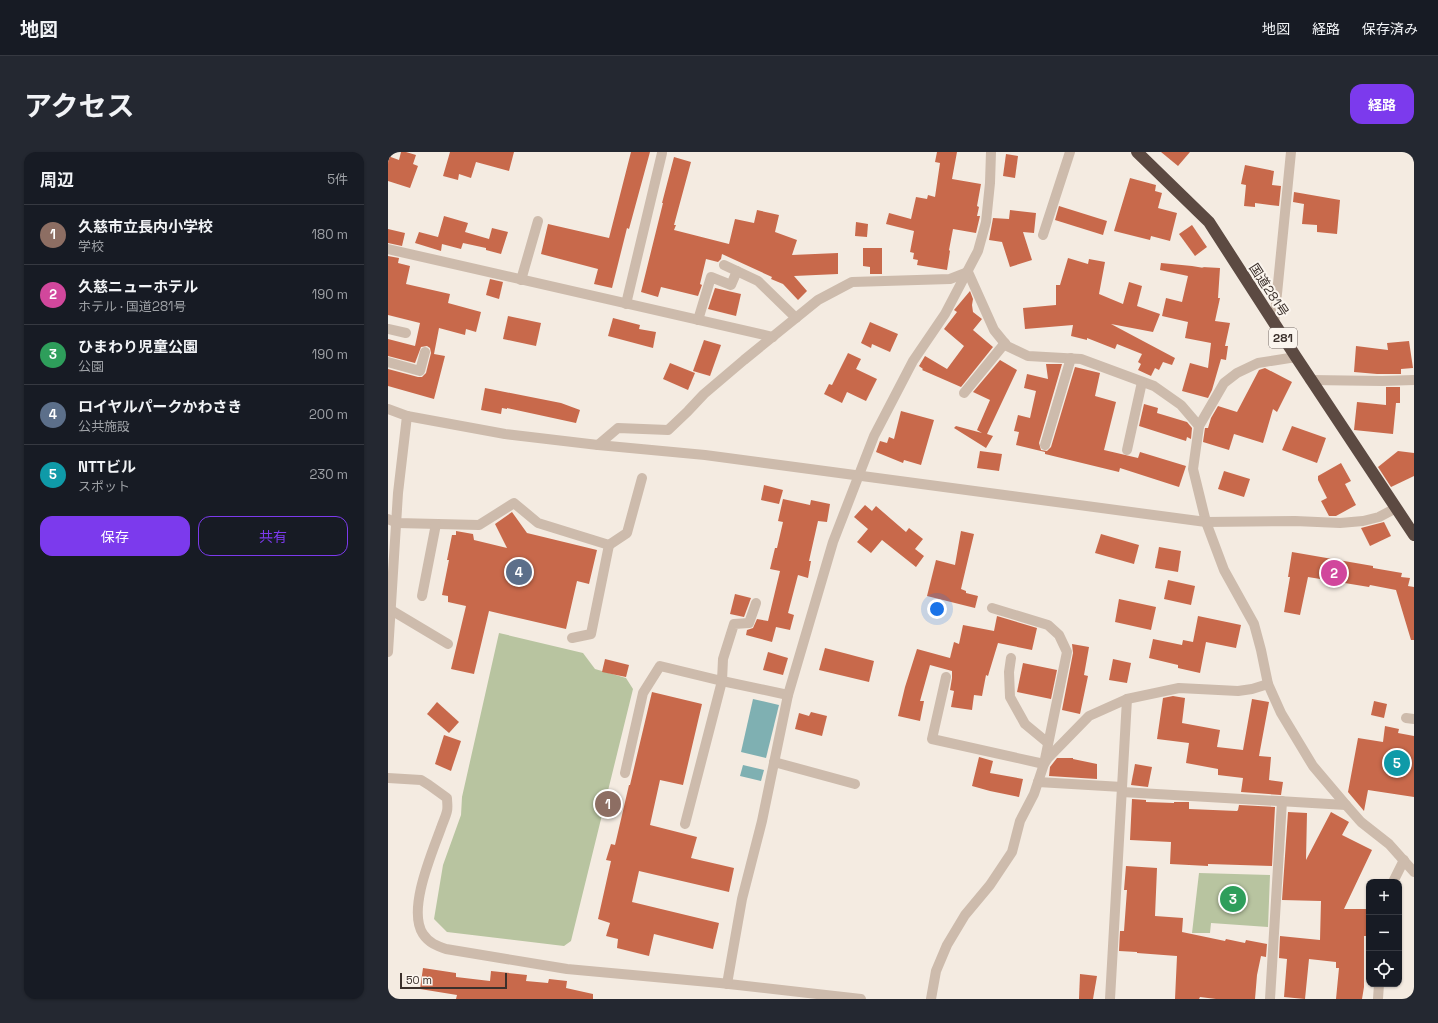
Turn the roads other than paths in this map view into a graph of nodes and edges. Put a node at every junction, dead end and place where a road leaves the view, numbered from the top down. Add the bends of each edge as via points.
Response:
1 (991, 152) edge
2 (1070, 152) edge
3 (1137, 152) edge
4 (1291, 152) edge
5 (662, 153) dead end
6 (538, 221) dead end
7 (1043, 235) dead end
8 (388, 249) edge
9 (724, 265) dead end
10 (737, 271) junction
11 (968, 272) junction
12 (521, 280) junction
13 (626, 304) junction
14 (796, 318) junction
15 (698, 320) junction
16 (1274, 324) junction
17 (388, 329) edge
18 (406, 333) dead end
19 (773, 337) junction
20 (1004, 343) junction
21 (425, 352) dead end
22 (1296, 357) junction
23 (1071, 358) junction
24 (388, 362) edge
25 (1310, 380) junction
26 (1414, 380) edge
27 (1142, 382) junction
28 (964, 393) dead end
29 (388, 409) edge
30 (407, 416) junction
31 (1199, 426) junction
32 (598, 445) junction
33 (1045, 445) dead end
34 (1128, 450) dead end
35 (860, 475) junction
36 (642, 478) dead end
37 (1396, 508) junction
38 (392, 521) edge
39 (1206, 522) junction
40 (436, 524) junction
41 (1414, 535) edge
42 (609, 545) junction
43 (422, 596) dead end
44 (756, 603) dead end
45 (992, 608) dead end
46 (391, 610) junction
47 (572, 638) dead end
48 (448, 644) dead end
49 (388, 652) edge
50 (1011, 658) dead end
51 (946, 677) dead end
52 (722, 681) junction
53 (1268, 684) junction
54 (788, 695) junction
55 (1127, 699) junction
56 (1048, 743) junction
57 (774, 762) junction
58 (1044, 764) junction
59 (625, 773) dead end
60 (388, 778) edge
61 (1038, 782) junction
62 (855, 784) dead end
63 (1122, 790) junction
64 (1282, 802) junction
65 (1346, 806) junction
66 (685, 824) dead end
67 (1404, 860) junction
68 (1414, 872) edge
69 (1394, 879) edge
70 (727, 984) junction
71 (1379, 987) edge
72 (861, 999) edge
73 (931, 999) edge
74 (1110, 999) edge
75 (1270, 999) edge
76 (1378, 999) edge

1 - 11 street via 986,222 978,252
2 - 7 street
3 - 16 highway, 国道281号 / 281 via 1209,222
4 - 16 street
5 - 13 street
6 - 12 street
8 - 12 street
9 - 10 street
10 - 14 street via 758,281
10 - 15 street via 731,284 711,277
11 - 14 street via 950,279 852,282 818,300
11 - 20 street via 994,330
11 - 35 street via 945,314 913,361 874,436
12 - 13 street
13 - 15 street
14 - 19 street
15 - 19 street
16 - 22 highway, 国道281号 / 281
17 - 18 street
19 - 32 street via 704,394 668,430 618,428
20 - 23 street via 1028,356
20 - 28 street
21 - 24 street via 420,371
22 - 25 highway, 国道281号 / 281
22 - 31 street via 1258,363 1237,373 1224,384
23 - 27 street via 1081,359
23 - 33 street
25 - 26 street
25 - 37 highway, 国道281号 / 281
27 - 31 street via 1154,386 1181,405
27 - 34 street
29 - 30 street
30 - 32 street via 505,434
30 - 38 street
31 - 39 street via 1193,469
32 - 35 street via 705,455
35 - 39 street
35 - 54 street via 833,542
36 - 42 street via 627,533
37 - 39 street via 1379,517 1340,523
37 - 41 highway, 国道281号 / 281
38 - 40 street
38 - 46 street
39 - 53 street via 1224,570 1254,624
40 - 42 street via 479,525 514,503 538,523
40 - 43 street
42 - 47 street via 591,634
44 - 52 street via 749,623 734,624 723,659
45 - 56 street via 1048,625 1059,635 1067,652
46 - 48 street
46 - 49 street
50 - 56 street via 1010,697 1025,724
51 - 58 street via 932,739
52 - 54 street
52 - 59 street via 660,666 643,693
52 - 66 street
53 - 55 street via 1238,691 1179,688
53 - 65 street via 1281,713 1313,766
54 - 57 street
55 - 58 street via 1089,716
55 - 63 street
56 - 58 street
57 - 62 street
57 - 70 street via 742,899
58 - 61 street
60 - 70 street via 421,780 447,798 447,810 424,876 418,905 419,925 423,934 437,946 567,969
61 - 63 street
61 - 73 street via 1020,821 1012,852 990,885 965,915 947,945 936,971
63 - 64 street
63 - 74 street
64 - 65 street
64 - 75 street
65 - 67 street
67 - 68 street
67 - 69 street
70 - 72 street
71 - 76 street

